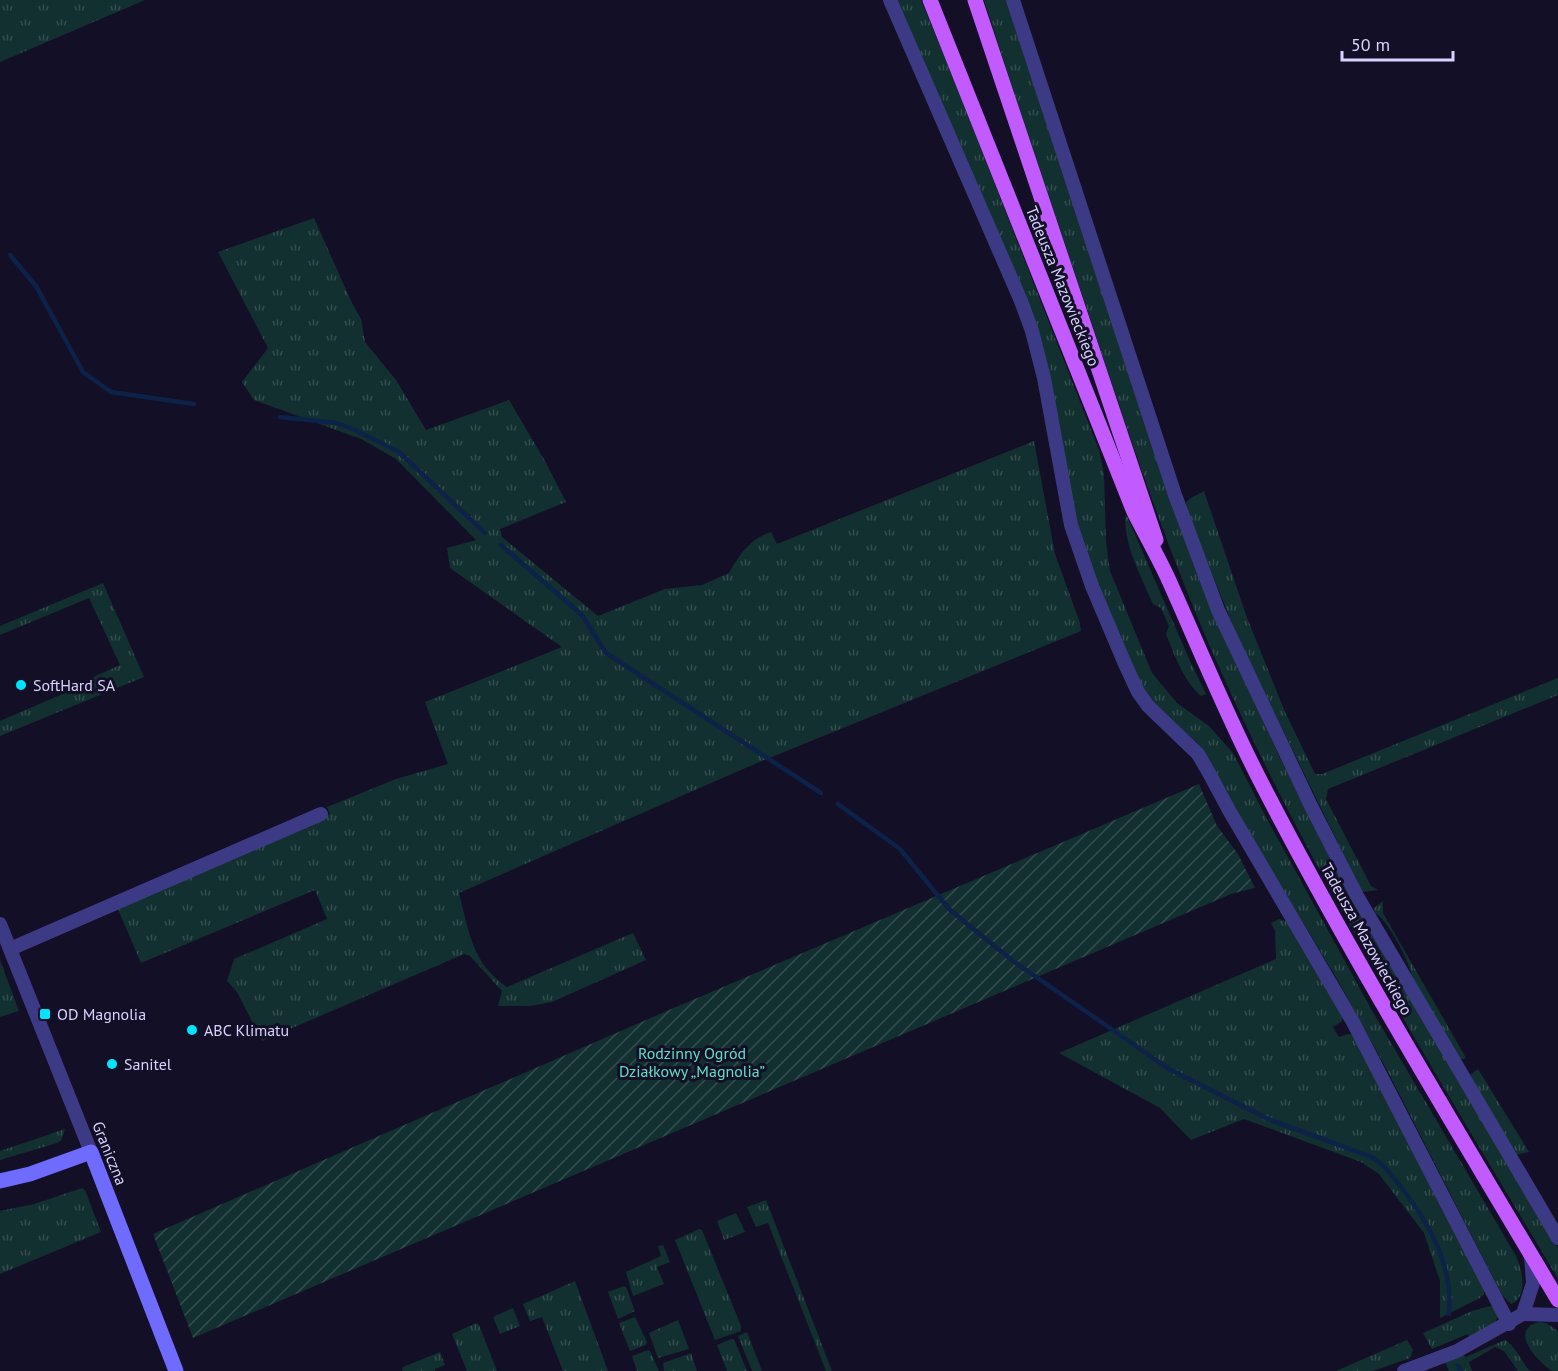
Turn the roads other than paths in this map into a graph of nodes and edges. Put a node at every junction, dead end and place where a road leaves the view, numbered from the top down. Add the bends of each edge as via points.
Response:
1 (890, 0) edge
2 (930, 0) edge
3 (975, 0) edge
4 (1013, 0) edge
5 (1170, 583) junction
6 (321, 814) dead end
7 (0, 924) edge
8 (10, 949) junction
9 (91, 1152) junction
10 (0, 1181) edge
11 (1558, 1238) edge
12 (1532, 1256) junction
13 (1558, 1300) edge
14 (1522, 1314) junction
15 (1558, 1315) edge
16 (1509, 1324) junction
17 (176, 1371) edge
18 (1404, 1371) edge

1 - 16 street via 1032,332 1071,525 1092,586 1138,692 1204,764 1353,1022
2 - 5 main road, Tadeusza Mazowieckiego via 1120,480
3 - 5 main road, Tadeusza Mazowieckiego
4 - 11 street via 1175,495 1218,610 1358,896
5 - 12 main road, Tadeusza Mazowieckiego via 1249,758 1313,881
6 - 8 street
7 - 8 street, Graniczna
8 - 9 street, Graniczna
9 - 10 street
9 - 17 street, Graniczna
12 - 13 main road, Tadeusza Mazowieckiego
12 - 14 street via 1533,1283
14 - 15 street
14 - 16 street
16 - 18 street via 1457,1351

